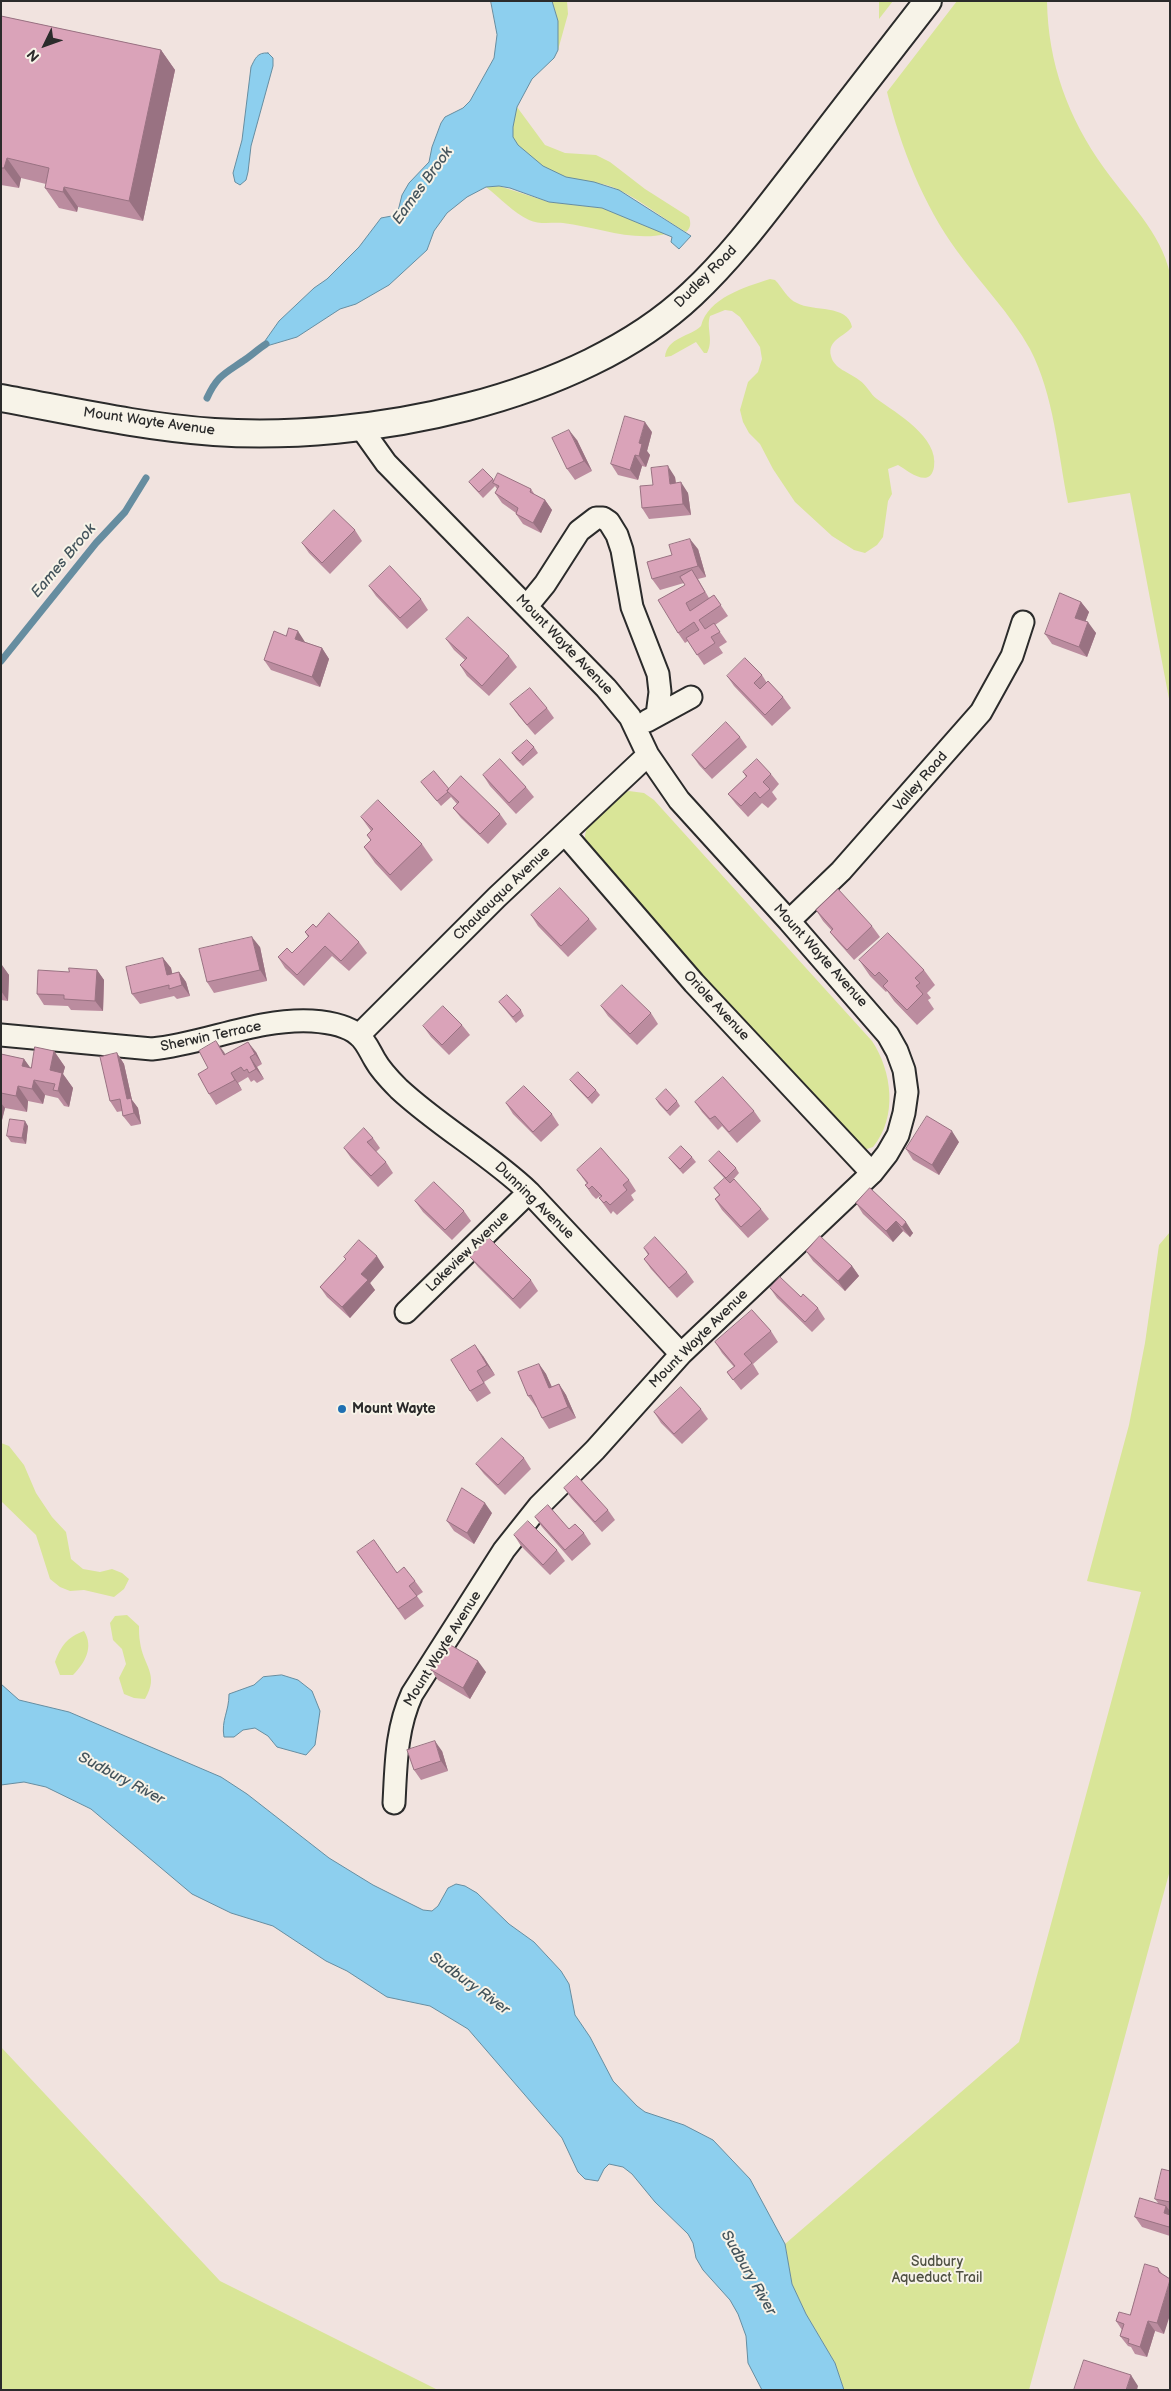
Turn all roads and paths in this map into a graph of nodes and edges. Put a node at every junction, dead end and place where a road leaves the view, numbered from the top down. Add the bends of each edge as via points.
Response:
1 (928, 1) edge
2 (1, 398) edge
3 (361, 428) junction
4 (528, 606) junction
5 (1024, 622) dead end
6 (691, 697) dead end
7 (657, 715) junction
8 (636, 727) junction
9 (648, 755) junction
10 (565, 834) junction
11 (790, 921) junction
12 (1, 1035) edge
13 (359, 1036) junction
14 (872, 1173) junction
15 (529, 1192) junction
16 (406, 1312) dead end
17 (681, 1354) junction
18 (394, 1803) dead end

1 - 3 street, Dudley Road via 746,235 702,284 671,312 608,354 544,382 463,407
2 - 3 street, Mount Wayte Avenue via 127,422 203,431 287,433
3 - 4 street, Mount Wayte Avenue via 386,463
4 - 7 street via 579,532 596,518 609,522 622,550 632,607 658,674
4 - 8 street, Mount Wayte Avenue via 589,668
5 - 11 street, Valley Road via 1012,656 981,712 859,851
6 - 7 street
7 - 8 street
8 - 9 street, Mount Wayte Avenue
9 - 10 street, Chautauqua Avenue
9 - 11 street, Mount Wayte Avenue via 679,800
10 - 13 street, Chautauqua Avenue via 497,897
10 - 14 street, Oriole Avenue via 694,983
11 - 14 street, Mount Wayte Avenue via 876,1018 897,1051 904,1070 907,1092 898,1135
12 - 13 street, Sherwin Terrace via 152,1049 254,1027 311,1021 347,1029
13 - 15 street, Dunning Avenue via 384,1074 399,1088 435,1120 502,1167
14 - 17 street, Mount Wayte Avenue
15 - 16 street, Lakeview Avenue
15 - 17 street, Dunning Avenue
17 - 18 street, Mount Wayte Avenue via 595,1450 539,1506 504,1550 404,1711 399,1732

